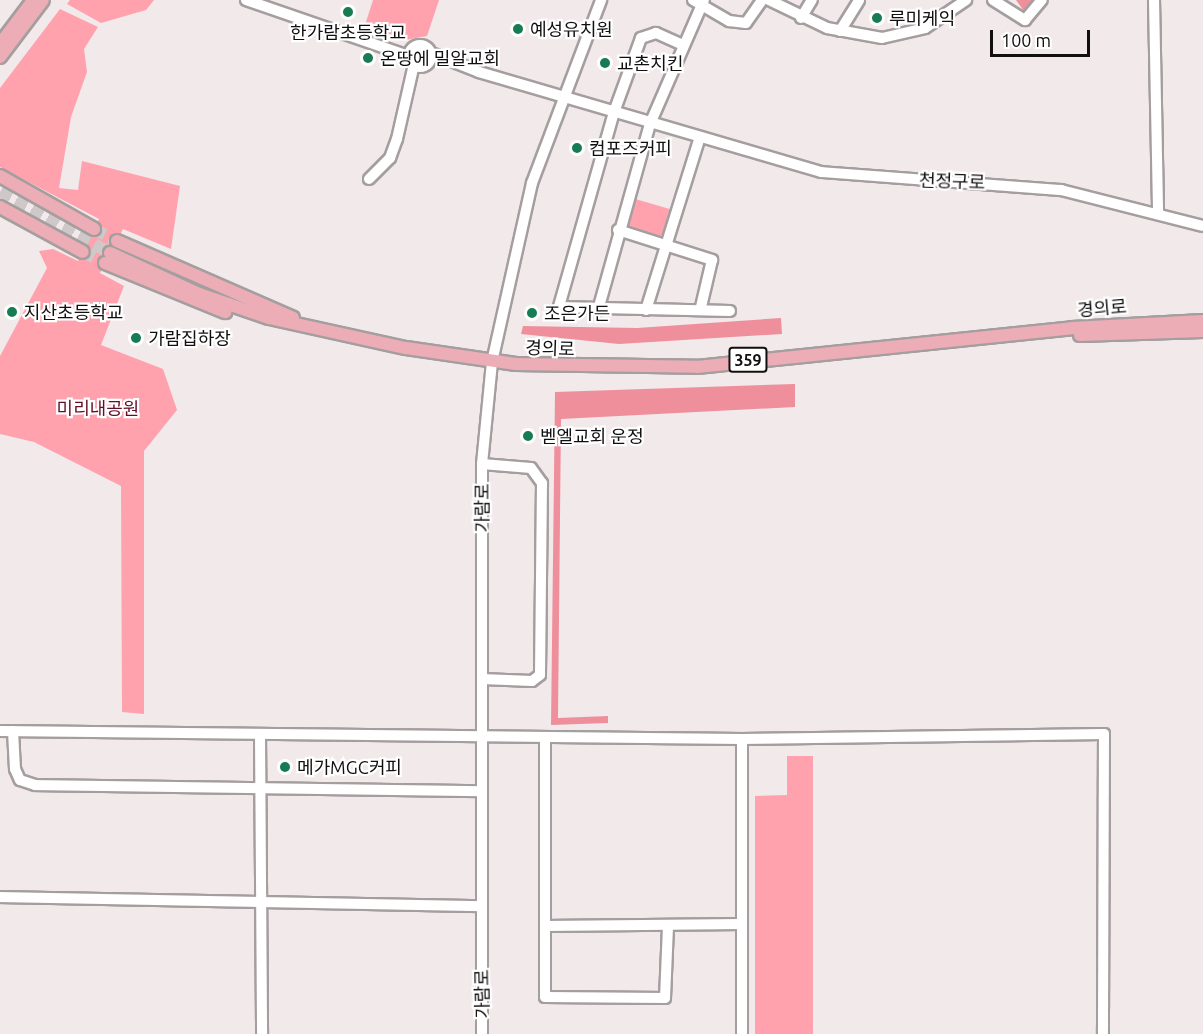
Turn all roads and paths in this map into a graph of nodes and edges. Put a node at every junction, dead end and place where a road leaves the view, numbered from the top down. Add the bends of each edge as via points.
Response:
1 (26, 0) edge
2 (33, 0) edge
3 (43, 0) edge
4 (246, 0) edge
5 (601, 0) edge
6 (762, 0) edge
7 (769, 0) edge
8 (812, 0) edge
9 (859, 0) edge
10 (966, 0) edge
11 (993, 0) edge
12 (1042, 0) edge
13 (1154, 0) edge
14 (699, 2) edge
15 (1005, 4) edge
16 (801, 18) junction
17 (19, 20) junction
18 (840, 31) junction
19 (0, 44) edge
20 (682, 45) junction
21 (0, 57) edge
22 (419, 59) junction
23 (561, 96) junction
24 (614, 112) junction
25 (650, 124) junction
26 (700, 137) junction
27 (0, 176) edge
28 (369, 179) dead end
29 (0, 207) edge
30 (1158, 214) junction
31 (1203, 226) edge
32 (94, 229) tunnel mouth
33 (618, 230) junction
34 (117, 241) tunnel mouth
35 (667, 245) junction
36 (83, 252) tunnel mouth
37 (108, 258) tunnel mouth
38 (701, 307) junction
39 (598, 310) junction
40 (646, 310) junction
41 (730, 311) dead end
42 (1203, 314) edge
43 (299, 321) junction
44 (1203, 321) edge
45 (1203, 331) edge
46 (1071, 332) junction
47 (1203, 338) edge
48 (492, 362) junction
49 (482, 464) junction
50 (482, 679) junction
51 (0, 731) edge
52 (13, 731) junction
53 (260, 736) junction
54 (482, 738) junction
55 (545, 738) junction
56 (742, 739) junction
57 (261, 786) junction
58 (479, 791) junction
59 (0, 897) edge
60 (262, 901) junction
61 (479, 906) junction
62 (742, 924) junction
63 (545, 926) junction
64 (668, 926) junction
65 (262, 1034) edge
66 (483, 1034) edge
67 (742, 1034) edge
68 (1104, 1034) edge

1 - 17 main road
2 - 17 main road
3 - 21 main road
4 - 22 street, 천정구로
5 - 23 street, 가람로
6 - 14 street via 746,23 729,21
7 - 16 street
8 - 16 street
9 - 18 street
10 - 18 street via 946,18 905,35
11 - 15 street
12 - 15 street via 1025,20
13 - 30 street
14 - 20 street
16 - 18 street
17 - 19 main road
20 - 24 street via 656,33 644,35
20 - 25 street
22 - 23 street, 천정구로
22 - 28 street via 390,158
23 - 24 street, 천정구로
23 - 48 street, 가람로 via 532,183
24 - 25 street, 천정구로
24 - 39 street via 558,302 562,309
25 - 26 street, 천정구로
25 - 33 street
26 - 30 street, 천정구로 via 820,172 1038,187
26 - 35 street
27 - 32 main road
29 - 36 main road
30 - 31 street, 천정구로
33 - 35 street
33 - 39 street
34 - 43 main road
35 - 38 street via 714,263
35 - 40 street
37 - 43 main road via 191,301 264,325
38 - 40 street
38 - 41 street
39 - 40 street
42 - 46 main road via 1139,315
43 - 48 main road, 경의로 / 359
44 - 46 main road, 경의로 / 359
45 - 46 main road, 경의로 / 359
46 - 47 main road
46 - 48 main road, 경의로 / 359 via 697,367
48 - 49 street, 가람로
49 - 50 street, 가람로
49 - 50 street via 531,468 542,483 540,675 532,681
50 - 54 street, 가람로
51 - 52 street
52 - 53 street
52 - 57 street via 15,770 27,783
53 - 54 street
53 - 57 street
54 - 55 street
54 - 58 street, 가람로
55 - 56 street
55 - 63 street
56 - 62 street
56 - 68 street via 1104,734
57 - 58 street
57 - 60 street
58 - 61 street, 가람로
59 - 60 street
60 - 61 street
60 - 65 street
61 - 66 street, 가람로
62 - 64 street
62 - 67 street
63 - 64 street
63 - 64 street via 545,998 665,998

